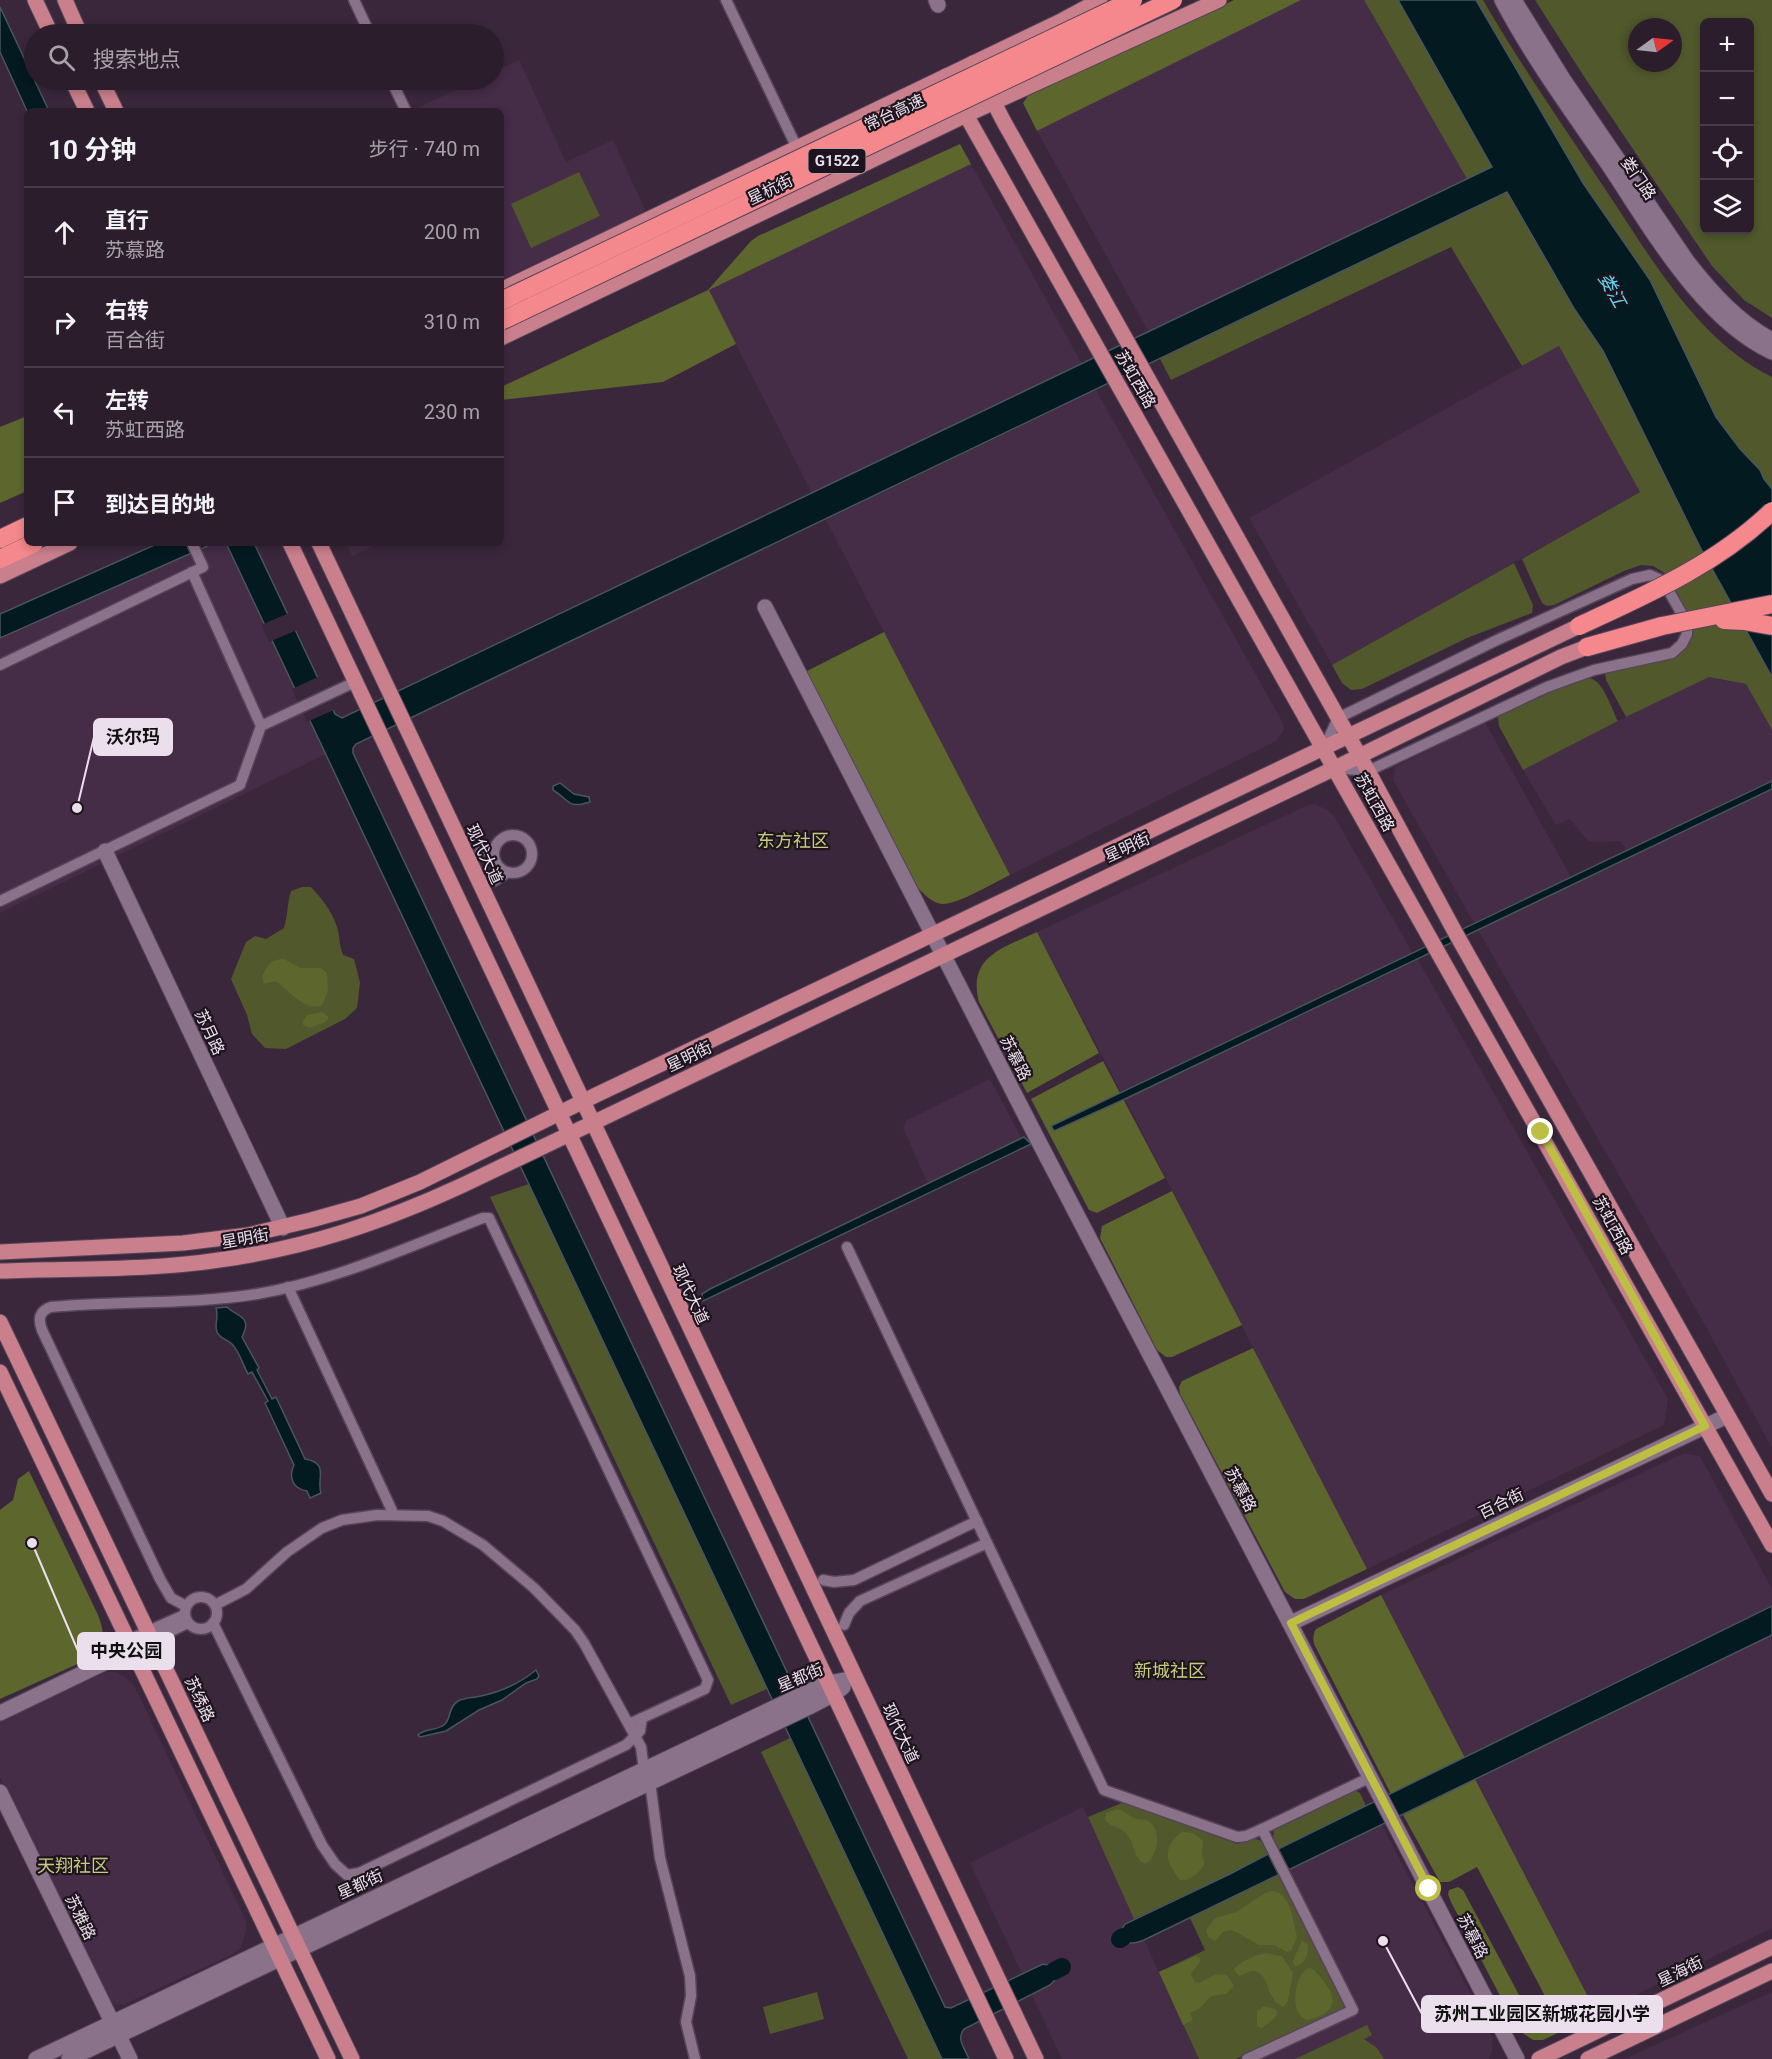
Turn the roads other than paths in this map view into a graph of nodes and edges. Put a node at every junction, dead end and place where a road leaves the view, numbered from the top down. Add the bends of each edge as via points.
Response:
1 (35, 0) edge
2 (64, 0) edge
3 (354, 0) edge
4 (726, 0) edge
5 (1100, 0) edge
6 (1133, 0) edge
7 (1173, 0) edge
8 (1219, 0) edge
9 (1502, 0) edge
10 (1514, 0) edge
11 (46, 24) edge
12 (75, 24) edge
13 (365, 24) edge
14 (973, 63) junction
15 (946, 76) junction
16 (77, 90) edge
17 (106, 90) edge
18 (397, 90) edge
19 (993, 102) junction
20 (86, 108) edge
21 (115, 108) edge
22 (405, 108) edge
23 (966, 115) junction
24 (797, 148) junction
25 (504, 289) edge
26 (504, 300) edge
27 (504, 320) edge
28 (504, 337) edge
29 (1772, 340) edge
30 (1772, 352) edge
31 (1772, 511) edge
32 (24, 518) edge
33 (24, 527) edge
34 (0, 530) edge
35 (0, 539) edge
36 (28, 546) edge
37 (64, 546) edge
38 (193, 546) edge
39 (291, 546) edge
40 (320, 546) edge
41 (0, 559) edge
42 (192, 572) junction
43 (0, 576) edge
44 (1772, 604) edge
45 (765, 607) dead end
46 (1579, 626) joint
47 (1662, 626) junction
48 (1772, 626) edge
49 (1587, 647) joint
50 (0, 665) edge
51 (355, 682) junction
52 (1338, 718) junction
53 (261, 726) junction
54 (1348, 736) junction
55 (1324, 748) junction
56 (1360, 756) junction
57 (1335, 768) junction
58 (1368, 771) junction
59 (495, 848) junction
60 (105, 851) junction
61 (480, 852) dead end
62 (508, 872) junction
63 (494, 881) dead end
64 (0, 901) edge
65 (934, 934) junction
66 (943, 955) junction
67 (582, 1102) junction
68 (559, 1113) junction
69 (592, 1122) junction
70 (568, 1134) junction
71 (283, 1228) junction
72 (847, 1247) dead end
73 (0, 1252) edge
74 (0, 1271) edge
75 (288, 1287) junction
76 (0, 1322) edge
77 (0, 1372) edge
78 (1727, 1416) junction
79 (1705, 1426) junction
80 (1772, 1494) edge
81 (394, 1515) junction
82 (976, 1521) junction
83 (987, 1543) junction
84 (1772, 1545) edge
85 (823, 1580) dead end
86 (215, 1605) junction
87 (186, 1615) junction
88 (213, 1623) junction
89 (1291, 1623) junction
90 (844, 1625) dead end
91 (150, 1636) junction
92 (130, 1645) junction
93 (855, 1678) junction
94 (831, 1688) junction
95 (0, 1713) edge
96 (642, 1718) junction
97 (629, 1724) junction
98 (636, 1737) junction
99 (647, 1776) junction
100 (1371, 1777) junction
101 (0, 1792) edge
102 (1262, 1828) junction
103 (296, 1942) junction
104 (1772, 1947) edge
105 (276, 1952) junction
106 (1772, 1971) edge
107 (115, 2029) junction
108 (36, 2059) edge
109 (69, 2059) edge
110 (130, 2059) edge
111 (328, 2059) edge
112 (352, 2059) edge
113 (695, 2059) edge
114 (1006, 2059) edge
115 (1036, 2059) edge
116 (1247, 2059) edge
117 (1517, 2059) edge
118 (1539, 2059) edge
119 (1588, 2059) edge

1 - 11 main road
2 - 12 main road
3 - 13 street
4 - 24 street
5 - 14 main road, 星杭街
6 - 26 highway, 常台高速 / G1522, bridge
7 - 27 highway, 常台高速 / G1522, bridge
8 - 19 main road, 星杭街
9 - 30 main road, 娄门路 via 1554,85 1686,278 1733,327
10 - 29 main road, 娄门路 via 1554,66 1687,261 1732,311
14 - 15 main road, 星杭街
14 - 19 main road, 苏虹西路
15 - 23 main road, 苏虹西路
15 - 24 main road, 星杭街
16 - 20 main road
17 - 21 main road
18 - 22 street
19 - 23 main road, 星杭街
19 - 52 main road, 苏虹西路
23 - 28 main road, 星杭街
23 - 55 main road, 苏虹西路
24 - 25 main road, 星杭街
31 - 46 highway, bridge via 1701,566
32 - 34 main road
33 - 35 highway
36 - 41 highway
37 - 43 main road
38 - 42 street via 203,567
39 - 51 main road
40 - 67 main road, 现代大道
42 - 50 street
42 - 53 street
44 - 47 highway, bridge
45 - 65 main road, 苏慕路
46 - 54 main road, 星明街
47 - 48 highway, bridge via 1729,620
47 - 49 highway
49 - 56 main road, 星明街
51 - 53 street
51 - 68 main road
52 - 54 main road, 苏虹西路
52 - 55 street
52 - 58 street via 1638,577 1652,576 1664,583 1683,616 1687,634 1672,653 1594,670 1547,687
53 - 60 street via 240,785
54 - 55 main road, 星明街
54 - 56 main road, 苏虹西路
55 - 57 main road, 苏虹西路
55 - 65 main road, 星明街
56 - 57 main road, 星明街
56 - 58 main road, 苏虹西路
57 - 58 street
57 - 66 main road, 星明街
57 - 79 main road, 苏虹西路
58 - 78 main road, 苏虹西路
59 - 61 street
59 - 62 street via 495,860
59 - 62 street via 508,836 520,837 530,845 530,864 520,872
60 - 64 street
60 - 71 main road, 苏月路
62 - 63 street
65 - 66 main road, 苏慕路
65 - 67 main road, 星明街
66 - 69 main road, 星明街
66 - 89 main road, 苏慕路
67 - 68 main road, 星明街
67 - 69 main road, 现代大道
68 - 70 main road
68 - 71 main road, 星明街 via 375,1201
69 - 70 main road, 星明街
69 - 93 main road, 现代大道
70 - 74 main road, 星明街 via 398,1214 280,1250 187,1264
70 - 94 main road
71 - 73 main road, 星明街 via 183,1244
72 - 82 street
75 - 81 street
75 - 87 street via 215,1299 51,1307 40,1316 42,1330 160,1580
75 - 96 street via 489,1218 708,1680 705,1689
76 - 91 main road, 苏绣路
77 - 92 main road
78 - 79 main road, 百合街
78 - 80 main road, 苏虹西路
79 - 84 main road, 苏虹西路
79 - 89 main road, 百合街
81 - 86 street via 342,1520 322,1528 287,1552 246,1589
81 - 97 street via 428,1516 443,1521 483,1545 518,1574 575,1630
82 - 83 street
82 - 85 street via 854,1580
83 - 90 street via 860,1601
83 - 102 street via 1104,1790 1232,1837 1246,1836
86 - 87 street via 200,1596 192,1599
86 - 88 street
87 - 88 street via 194,1628 207,1628
87 - 91 street
88 - 98 street via 322,1845 347,1875 359,1873 577,1769
89 - 100 main road, 苏慕路
91 - 92 main road
91 - 103 main road, 苏绣路
92 - 95 main road
92 - 105 main road
93 - 94 main road, 星都街
93 - 115 main road, 现代大道
94 - 99 main road, 星都街
94 - 114 main road
96 - 97 street
96 - 98 street
97 - 98 street
98 - 99 street
99 - 103 main road, 星都街
99 - 113 street via 660,1858 690,1976 686,2022
100 - 102 street
100 - 117 main road, 苏慕路
101 - 107 main road, 苏雅路
102 - 116 street via 1353,2010
103 - 105 main road, 星都街
103 - 112 main road, 苏绣路
104 - 118 main road, 星海街
105 - 107 main road, 星都街
105 - 111 main road
106 - 119 main road
107 - 108 main road, 星都街
107 - 109 main road, 星都街
107 - 110 main road, 苏雅路

